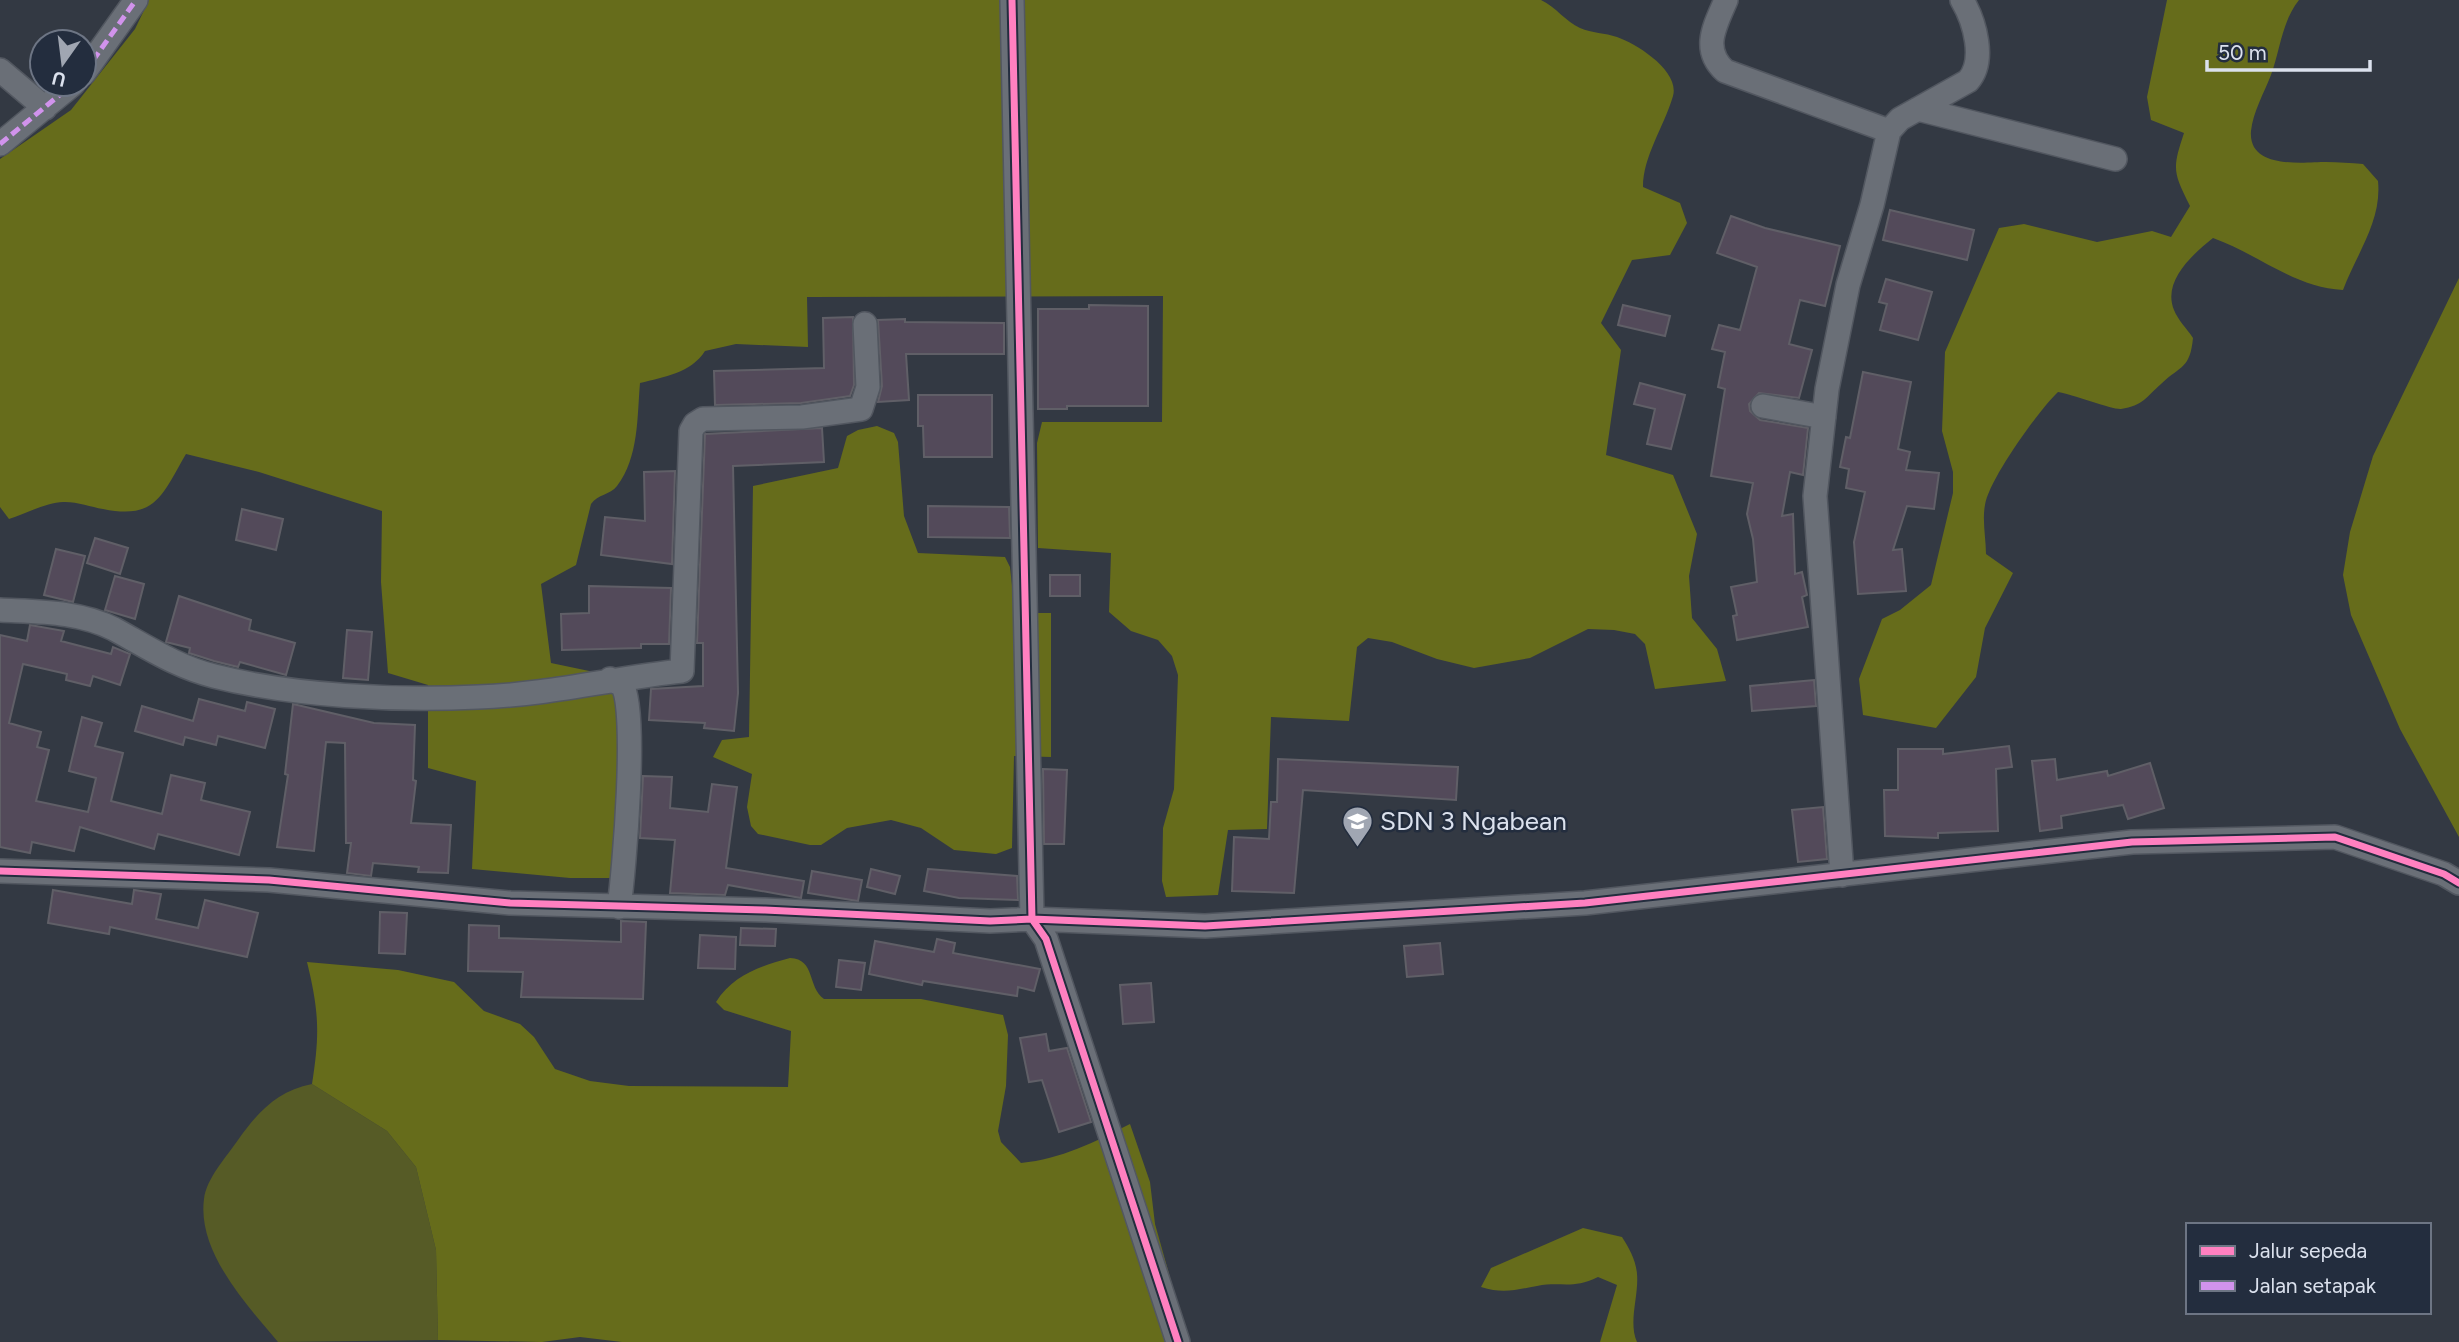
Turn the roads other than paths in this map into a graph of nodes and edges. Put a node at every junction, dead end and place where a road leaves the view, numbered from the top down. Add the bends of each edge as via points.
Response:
1 (136, 0) edge
2 (1013, 0) edge
3 (1726, 0) edge
4 (1962, 0) edge
5 (98, 53) edge
6 (0, 70) edge
7 (57, 98) edge
8 (46, 108) junction
9 (1918, 110) junction
10 (1889, 131) junction
11 (0, 144) edge
12 (2115, 159) dead end
13 (865, 324) dead end
14 (1763, 406) dead end
15 (1824, 417) junction
16 (0, 610) edge
17 (610, 679) junction
18 (0, 871) edge
19 (1842, 875) junction
20 (2459, 883) edge
21 (619, 907) junction
22 (1032, 919) junction
23 (1178, 1342) edge

1 - 5 street
2 - 22 street
3 - 10 street via 1711,42 1711,54 1725,71
4 - 9 street via 1977,50 1976,72
6 - 8 street
7 - 8 street
8 - 11 street
9 - 10 street
9 - 12 street
10 - 15 street via 1848,285
13 - 17 street via 868,387 862,409 802,417 703,419 695,424 691,431 682,671
14 - 15 street
15 - 19 street via 1815,495
16 - 17 street via 88,619 176,664 214,676 354,696 479,697
17 - 21 street via 622,685 627,702 629,792
18 - 21 street via 269,880 510,903
19 - 20 street via 2132,842 2336,837
19 - 22 street via 1585,903 1218,925
21 - 22 street via 990,922
22 - 23 street via 1046,939

